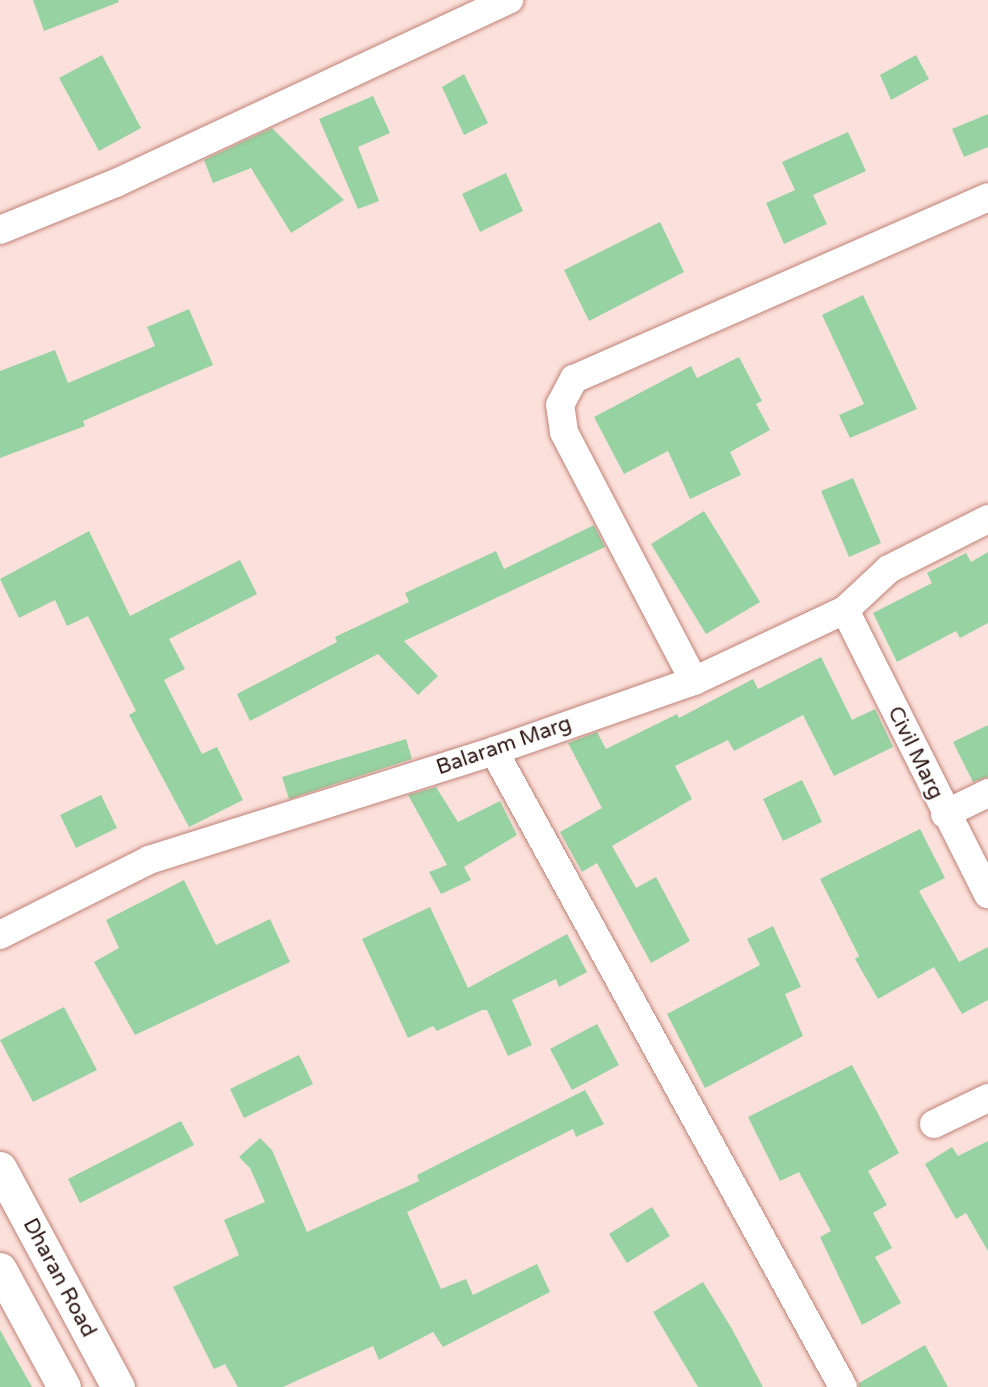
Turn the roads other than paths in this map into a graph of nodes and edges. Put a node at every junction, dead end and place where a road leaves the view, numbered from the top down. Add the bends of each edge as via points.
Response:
1 (509, 0) edge
2 (988, 197) edge
3 (0, 230) edge
4 (988, 519) edge
5 (845, 610) junction
6 (694, 681) junction
7 (494, 751) junction
8 (988, 793) edge
9 (945, 814) junction
10 (988, 894) edge
11 (0, 935) edge
12 (988, 1098) edge
13 (934, 1124) dead end
14 (0, 1168) edge
15 (0, 1269) edge
16 (64, 1387) edge
17 (118, 1387) edge
18 (843, 1387) edge

1 - 3 street via 116,183
2 - 6 street via 574,379 560,405 564,432
4 - 5 street, Balaram Marg via 888,569
5 - 6 street, Balaram Marg
5 - 9 street, Civil Marg
6 - 7 street, Balaram Marg
7 - 11 street, Balaram Marg via 148,860
7 - 18 street
8 - 9 street
9 - 10 street, Civil Marg
12 - 13 street
14 - 17 main road, Dharan Road
15 - 16 main road

